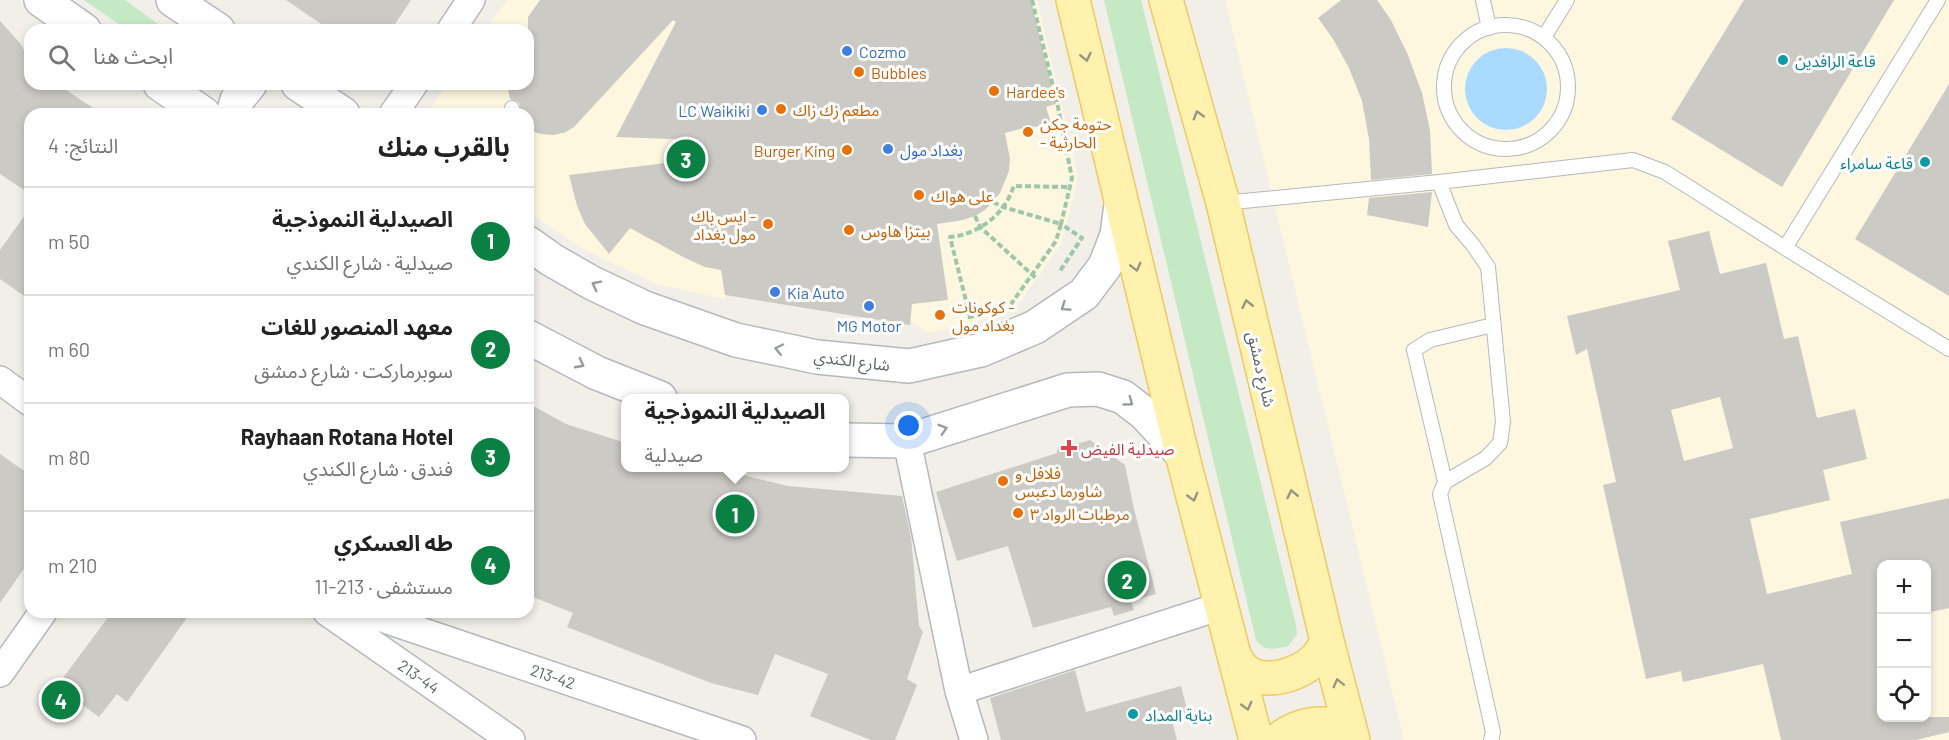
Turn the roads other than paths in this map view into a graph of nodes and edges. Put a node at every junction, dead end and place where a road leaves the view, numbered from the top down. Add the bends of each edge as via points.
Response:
1 (41, 0) edge
2 (173, 0) edge
3 (471, 0) edge
4 (1073, 0) edge
5 (1166, 0) edge
6 (1483, 0) edge
7 (1567, 0) edge
8 (1938, 0) edge
9 (75, 24) edge
10 (207, 24) edge
11 (455, 24) edge
12 (1490, 28) junction
13 (1544, 37) junction
14 (175, 90) edge
15 (245, 90) edge
16 (307, 90) edge
17 (410, 90) edge
18 (197, 108) edge
19 (235, 108) edge
20 (334, 108) edge
21 (397, 108) edge
22 (1439, 182) junction
23 (1222, 203) junction
24 (1121, 205) junction
25 (534, 247) edge
26 (1785, 248) junction
27 (1493, 325) junction
28 (534, 340) edge
29 (1949, 349) edge
30 (0, 380) edge
31 (648, 394) edge
32 (24, 398) edge
33 (849, 440) edge
34 (907, 441) junction
35 (1182, 454) junction
36 (1445, 482) junction
37 (1221, 606) junction
38 (39, 618) edge
39 (336, 618) edge
40 (382, 618) edge
41 (1327, 641) junction
42 (1233, 652) junction
43 (0, 673) edge
44 (959, 691) junction
45 (511, 740) edge
46 (742, 740) edge
47 (974, 740) edge
48 (1256, 740) edge
49 (1278, 740) edge
50 (1352, 740) edge
51 (1491, 740) edge

1 - 9 street
2 - 10 street
3 - 11 street
4 -> 24 main road
23 -> 5 main road, شارع دمشق
6 - 12 lane
7 - 13 lane
8 - 26 lane
12 - 13 lane via 1525,27
12 - 13 lane via 1464,41 1451,59 1445,79 1445,101 1454,121 1488,147 1509,149 1530,144 1548,133 1562,115 1569,81 1565,64
14 - 18 street
15 - 19 street
16 - 20 street
17 - 21 street
22 - 23 lane
22 - 26 lane via 1634,160 1665,172
22 - 27 lane via 1456,225 1488,267
41 -> 23 main road, شارع دمشق
24 -> 25 street, شارع الكندي via 1117,235 1105,266 1084,294 1035,327 981,350 909,366 817,357 736,340 645,308 592,283
24 -> 35 main road
26 - 29 lane
27 - 36 lane via 1503,422 1500,443 1486,458
27 - 36 lane via 1430,340 1414,350
28 -> 31 street
30 - 32 street
33 - 34 street
34 -> 35 street via 1068,390 1098,388 1123,397 1145,414
34 - 44 street
35 -> 37 main road
36 - 51 lane via 1440,494 1493,732
37 - 42 main road
37 - 44 street
38 - 43 street
39 - 45 street, 213-44
40 - 46 street, 213-42
41 - 42 main road via 1304,669 1287,676 1269,678 1250,673 1240,666
50 -> 41 main road, شارع دمشق
42 -> 48 main road
44 - 47 street
49 - 50 main road via 1295,728 1312,724 1330,725 1347,732

